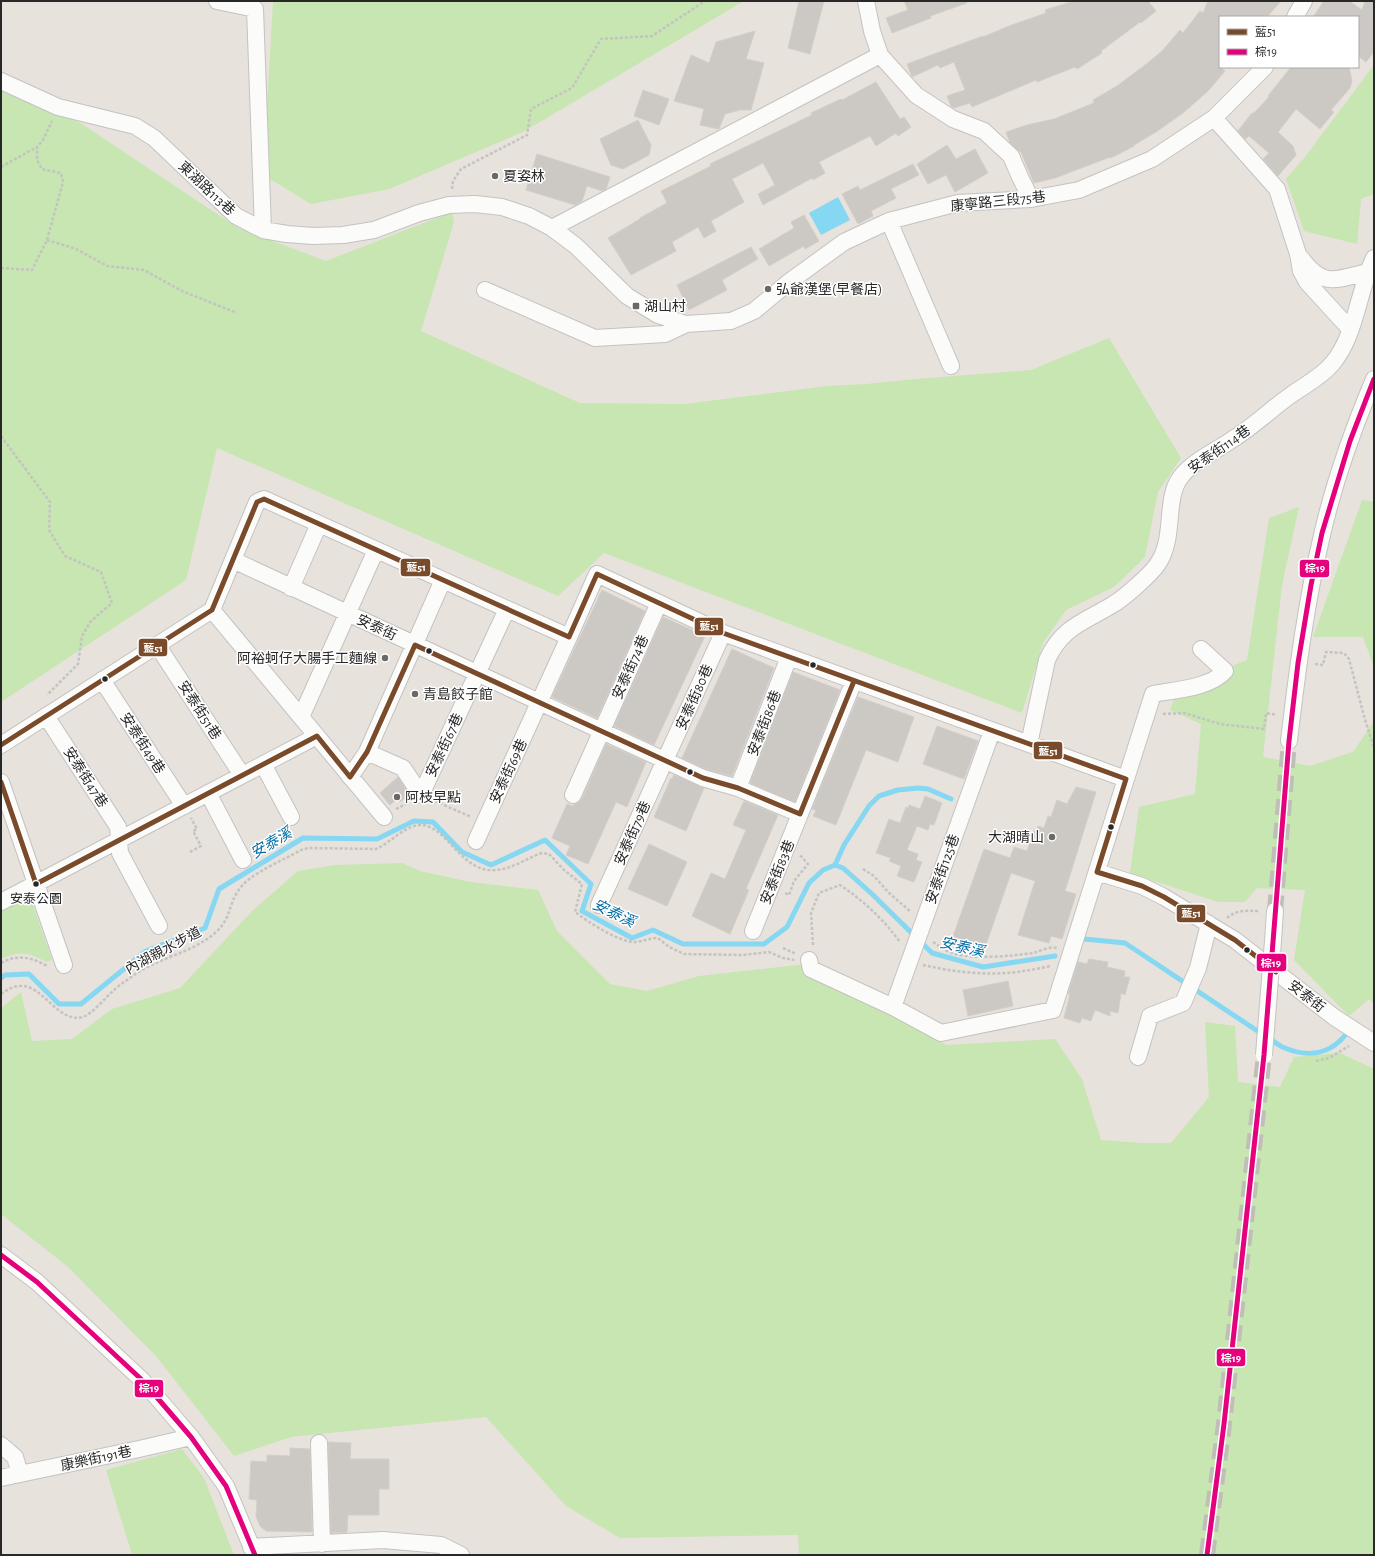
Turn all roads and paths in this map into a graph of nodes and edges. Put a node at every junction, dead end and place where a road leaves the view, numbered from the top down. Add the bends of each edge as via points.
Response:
1 (217, 1) edge
2 (705, 1) edge
3 (866, 1) edge
4 (1304, 1) edge
5 (1296, 16) edge
6 (880, 55) junction
7 (1264, 68) edge
8 (1, 81) edge
9 (58, 107) junction
10 (1214, 118) junction
11 (37, 147) junction
12 (1, 167) edge
13 (1031, 199) junction
14 (449, 205) junction
15 (889, 221) junction
16 (552, 228) junction
17 (263, 230) junction
18 (47, 240) junction
19 (1298, 254) junction
20 (1374, 258) edge
21 (1, 268) edge
22 (1367, 272) junction
23 (485, 290) dead end
24 (237, 313) dead end
25 (686, 324) junction
26 (1350, 329) junction
27 (951, 366) dead end
28 (1374, 379) edge
29 (1, 436) edge
30 (318, 524) junction
31 (376, 550) junction
32 (233, 560) junction
33 (443, 580) junction
34 (291, 588) junction
35 (659, 603) junction
36 (507, 609) junction
37 (212, 610) junction
38 (348, 614) junction
39 (723, 633) junction
40 (569, 637) junction
41 (157, 645) junction
42 (415, 645) junction
43 (1201, 649) dead end
44 (789, 657) junction
45 (1298, 663) junction
46 (477, 674) junction
47 (102, 680) junction
48 (854, 681) junction
49 (44, 698) dead end
50 (539, 702) junction
51 (1147, 714) junction
52 (46, 716) junction
53 (1292, 716) junction
54 (301, 717) junction
55 (992, 730) junction
56 (602, 731) junction
57 (317, 736) junction
58 (1289, 741) tunnel mouth
59 (1029, 744) junction
60 (1, 745) edge
61 (1374, 748) edge
62 (367, 752) junction
63 (665, 760) junction
64 (263, 764) junction
65 (242, 775) junction
66 (350, 777) junction
67 (1126, 779) junction
68 (1, 782) edge
69 (738, 788) junction
70 (208, 793) junction
71 (421, 795) junction
72 (572, 795) dead end
73 (184, 806) junction
74 (800, 814) junction
75 (291, 817) dead end
76 (384, 817) joint
77 (484, 822) junction
78 (119, 840) junction
79 (476, 841) dead end
80 (789, 843) junction
81 (190, 852) dead end
82 (243, 860) dead end
83 (862, 868) dead end
84 (1097, 872) junction
85 (36, 884) junction
86 (789, 895) dead end
87 (1, 902) edge
88 (599, 905) dead end
89 (1275, 911) joint
90 (159, 926) dead end
91 (921, 927) junction
92 (1214, 927) junction
93 (753, 931) dead end
94 (1070, 958) junction
95 (809, 960) junction
96 (909, 962) junction
97 (1, 963) edge
98 (64, 965) joint
99 (1, 994) edge
100 (893, 1007) junction
101 (1374, 1043) edge
102 (1264, 1055) tunnel mouth
103 (1138, 1057) dead end
104 (1, 1255) edge
105 (191, 1437) junction
106 (319, 1443) dead end
107 (1, 1445) edge
108 (20, 1474) junction
109 (1, 1478) edge
110 (322, 1544) junction
111 (253, 1551) edge
112 (461, 1555) edge

1 - 17 street via 255,10
2 - 14 path via 652,36 601,39 572,88 531,109 527,135 461,169 453,181
3 - 6 street
4 - 5 street
6 - 13 street via 916,95 953,119 984,131 1011,156
6 - 16 street
7 - 10 street, 康寧路三段75巷
8 - 9 street, 東湖路113巷
9 - 11 path via 43,140
9 - 17 street, 東湖路113巷 via 135,126 154,138 236,216
10 - 13 street, 康寧路三段75巷 via 1152,159 1079,190
10 - 19 street via 1277,189
11 - 12 path
11 - 18 path via 37,160 42,169 61,173 63,182
13 - 15 street, 康寧路三段75巷 via 958,203
14 - 16 street, 康寧路三段75巷 via 502,207 529,216
14 - 17 street, 東湖路113巷 via 418,213 374,230 344,235 313,236
15 - 25 street, 康寧路三段75巷 via 844,242 754,311 731,321
15 - 27 street
16 - 25 street, 康寧路三段75巷 via 576,246 627,296 658,315
18 - 21 path via 32,270
18 - 24 path via 76,249 107,266 144,270 182,291
19 - 22 street via 1312,271 1323,279 1342,279
19 - 26 street via 1301,271 1307,282
20 - 22 street, 安泰街114巷
22 - 26 street, 安泰街114巷
23 - 25 street via 595,338 665,334
26 - 59 street, 安泰街114巷 via 1340,353 1319,375 1234,439 1188,469 1180,478 1172,498 1168,538 1157,565 1113,605 1085,619 1068,632 1052,650 1047,660
28 - 45 street via 1350,441 1322,533
29 - 49 path via 50,502 49,530 65,556 101,572 112,603 91,621 82,636 78,664
30 - 31 street
30 - 32 street via 264,500 258,502
30 - 34 street
31 - 33 street
31 - 38 street
32 - 34 street, 安泰街
32 - 37 street
33 - 36 street
33 - 42 street
34 - 38 street, 安泰街
35 - 39 street
35 - 40 street via 598,574
35 - 56 street, 安泰街74巷
36 - 40 street
36 - 46 street, 安泰街67巷
37 - 41 street
37 - 54 street
38 - 42 street, 安泰街
38 - 54 street
39 - 44 street
39 - 63 street, 安泰街80巷
40 - 50 street, 安泰街69巷
41 - 47 street
41 - 65 street, 安泰街51巷
42 - 46 street, 安泰街
42 - 62 street
43 - 51 street via 1225,671 1220,677 1205,684 1153,694
44 - 48 street
44 - 69 street, 安泰街86巷
45 - 53 street
45 - 61 path via 1323,665 1326,652 1344,653 1349,660
46 - 50 street, 安泰街
46 - 71 street, 安泰街67巷
47 - 52 street
47 - 73 street, 安泰街49巷
48 - 55 street
48 - 74 street
50 - 56 street, 安泰街
50 - 77 street, 安泰街69巷
51 - 53 path via 1184,713 1220,724 1264,729 1266,713
51 - 67 street
52 - 60 street
52 - 78 street, 安泰街47巷 via 118,827
53 - 58 street
54 - 57 street
55 - 59 street
55 - 91 street, 安泰街125巷
56 - 63 street, 安泰街
56 - 72 street, 安泰街74巷
57 - 64 street
57 - 66 street
59 - 67 street
62 - 66 street
62 - 71 street, 安泰街67巷 via 403,768
63 - 69 street, 安泰街 via 703,778
63 - 88 street, 安泰街79巷
64 - 65 street
64 - 75 street
65 - 70 street
66 - 76 street
67 - 84 street
68 - 85 street
69 - 74 street, 安泰街
70 - 73 street
70 - 82 street
71 - 76 path
71 - 77 path
73 - 78 street
73 - 81 path via 197,829 192,831 201,846
74 - 80 street, 安泰街83巷
77 - 79 street, 安泰街69巷
78 - 85 street
78 - 90 street, 安泰街47巷 via 120,853
80 - 86 path via 808,864 794,881
80 - 93 street, 安泰街83巷
83 - 91 path via 874,876 910,912
84 - 92 street, 安泰街 via 1142,886
84 - 94 street
85 - 87 street
85 - 98 street
89 - 92 path via 1234,912
89 - 102 street, bridge
91 - 94 path via 929,939 950,953 1001,957 1054,947
91 - 96 street, 安泰街125巷
92 - 101 street, 安泰街 via 1235,940 1334,1017
92 - 103 street via 1183,1003 1150,1016
94 - 96 path via 1006,973 940,969
94 - 100 street via 1053,1010 941,1034
95 - 96 path via 813,944 811,913 819,892 840,885 877,914 899,941
95 - 99 path, 內湖親水步道 via 792,960 769,952 692,955 677,951 658,938 632,941 600,929 575,912 582,884 547,852 498,870 484,870 465,859 434,829 419,825 407,829 376,849 301,850 253,877 238,890 225,922 216,932 205,941 138,971 83,1017 66,1015 30,987 13,987
95 - 100 street via 811,969
96 - 100 street, 安泰街125巷
97 - 98 path via 28,957 51,970
104 - 105 street via 37,1282 142,1380
105 - 108 street, 康樂街191巷
105 - 111 street via 226,1486
106 - 110 street
107 - 108 street via 15,1457
108 - 109 street, 康樂街191巷
110 - 111 street
110 - 112 street via 383,1540 441,1545

